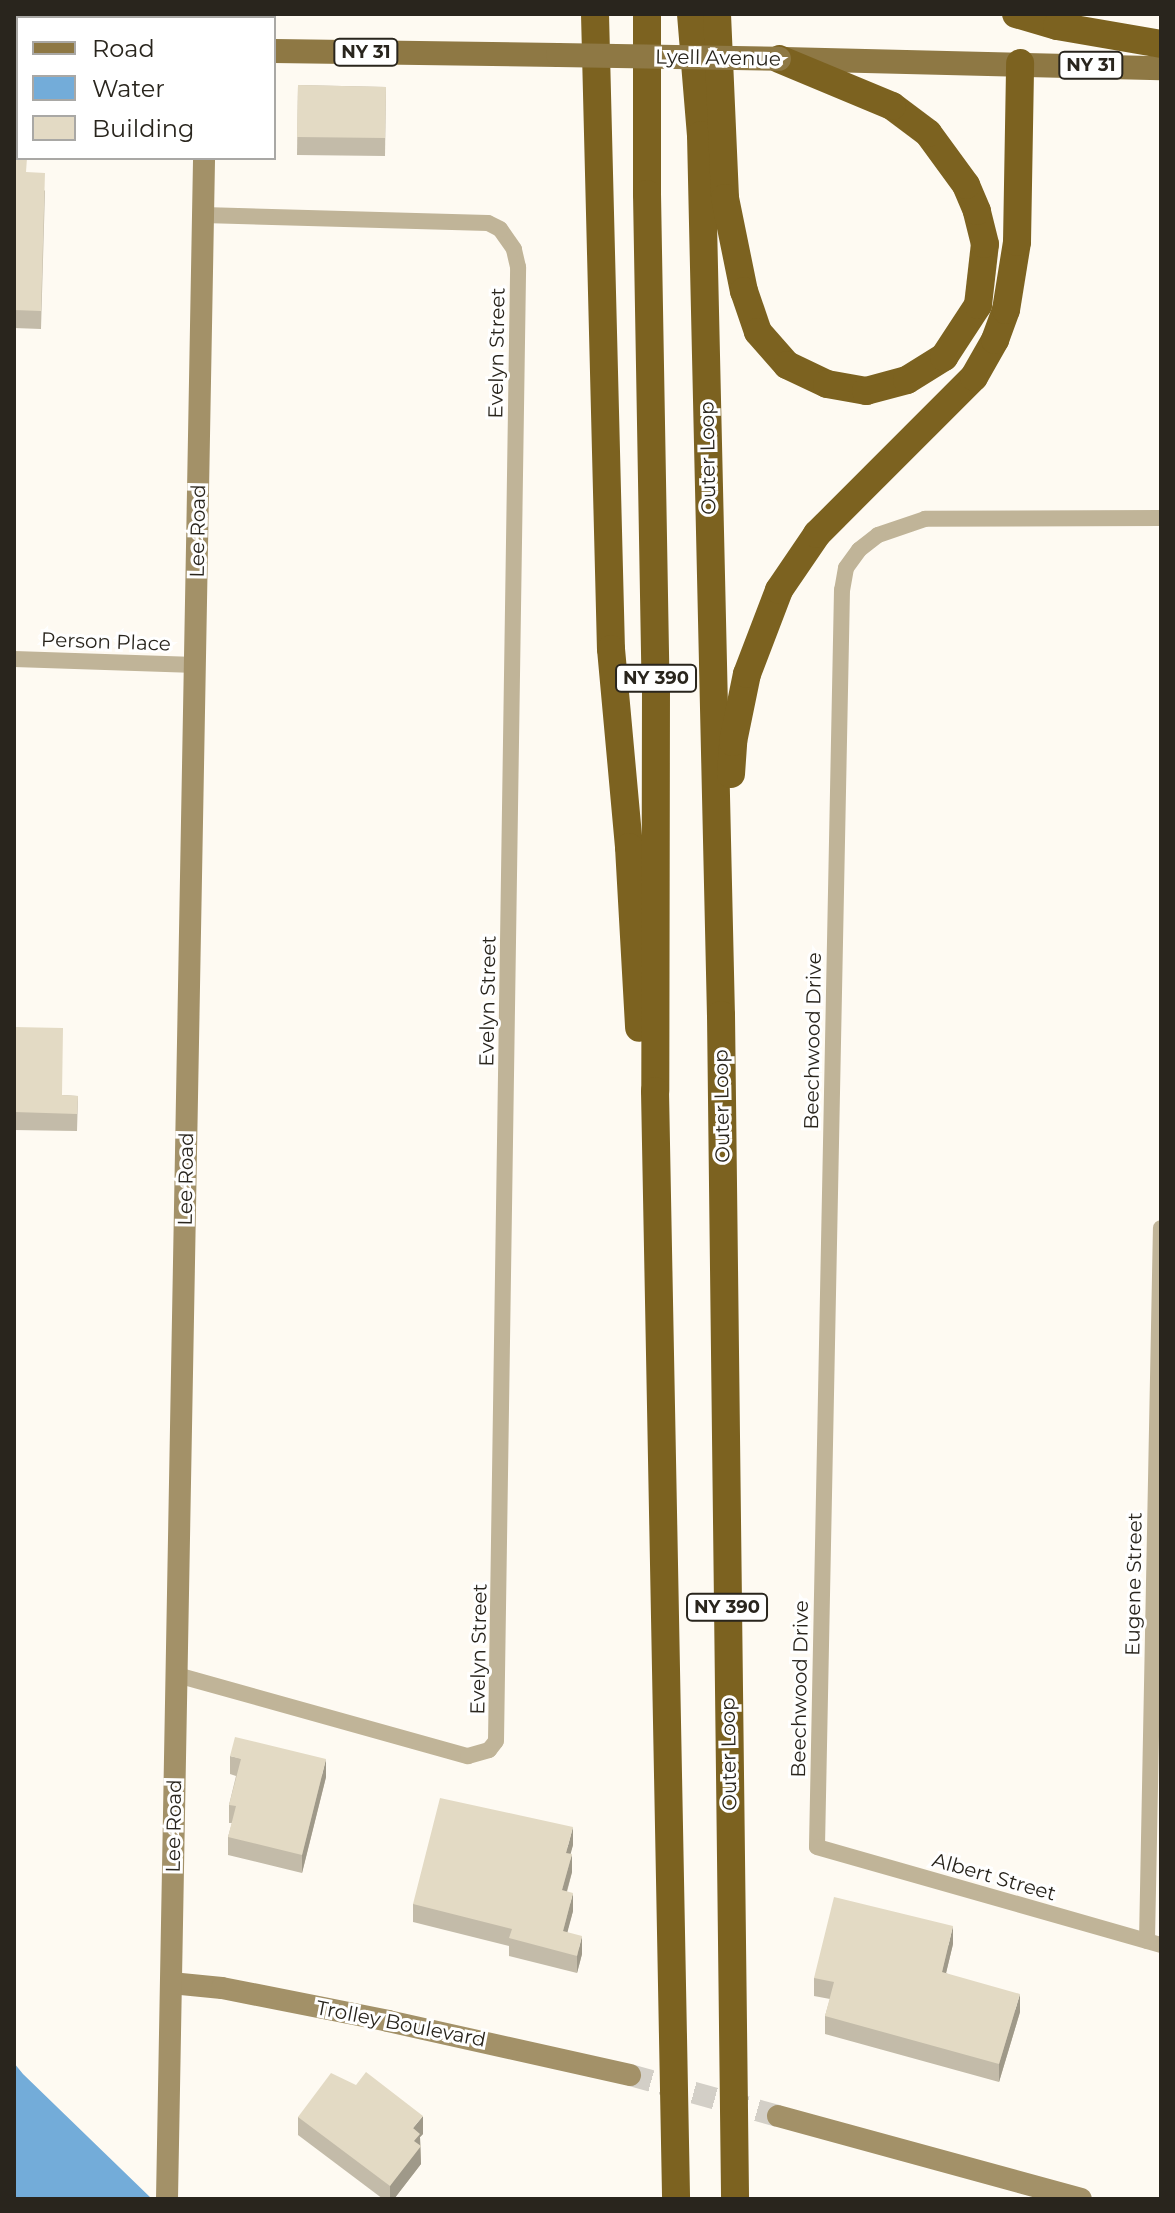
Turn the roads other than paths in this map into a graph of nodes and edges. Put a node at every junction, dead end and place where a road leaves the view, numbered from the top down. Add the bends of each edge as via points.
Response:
1 (595, 14) edge
2 (647, 14) edge
3 (691, 14) edge
4 (717, 14) edge
5 (1016, 14) edge
6 (1161, 44) edge
7 (276, 51) edge
8 (779, 59) junction
9 (1020, 63) junction
10 (1161, 68) edge
11 (204, 160) edge
12 (725, 198) junction
13 (203, 215) junction
14 (703, 246) junction
15 (1161, 518) edge
16 (14, 659) edge
17 (196, 665) junction
18 (721, 1015) junction
19 (655, 1091) junction
20 (1161, 1228) edge
21 (177, 1675) junction
22 (817, 1847) joint
23 (1154, 1943) edge
24 (171, 1983) junction
25 (630, 2075) tunnel mouth
26 (778, 2116) tunnel mouth
27 (167, 2199) edge
28 (676, 2199) edge
29 (735, 2199) edge
30 (1081, 2199) edge

1 - 19 highway via 611,649 629,847 637,1018
2 - 19 highway, NY 390 via 656,686
3 - 14 highway, Outer Loop / NY 390
4 - 12 highway
5 - 6 highway
7 - 8 main road, Lyell Avenue / NY 31, bridge
8 - 9 main road, Lyell Avenue / NY 31
8 - 12 highway via 892,106 928,133 966,185 977,211 985,244 978,305 944,357 907,380 866,391 827,384 787,365 758,332
9 - 10 main road, Lyell Avenue / NY 31
9 - 18 highway via 1017,242 1006,310 995,340 974,377 817,534 779,590 756,643 733,742
11 - 13 street, Lee Road
12 - 14 highway
13 - 17 street, Lee Road
13 - 21 street, Evelyn Street via 488,223 500,229 514,249 518,267 496,1741 489,1750 468,1756
14 - 18 highway, Outer Loop / NY 390
15 - 22 street, Beechwood Drive via 925,519 878,535 846,568
16 - 17 street, Person Place
17 - 21 street, Lee Road
18 - 29 highway, Outer Loop / NY 390
19 - 28 highway, NY 390
20 - 23 street, Eugene Street
21 - 24 street, Lee Road
22 - 23 street, Albert Street
24 - 25 street, Trolley Boulevard via 403,2024
24 - 27 street, Lee Road
26 - 30 street

